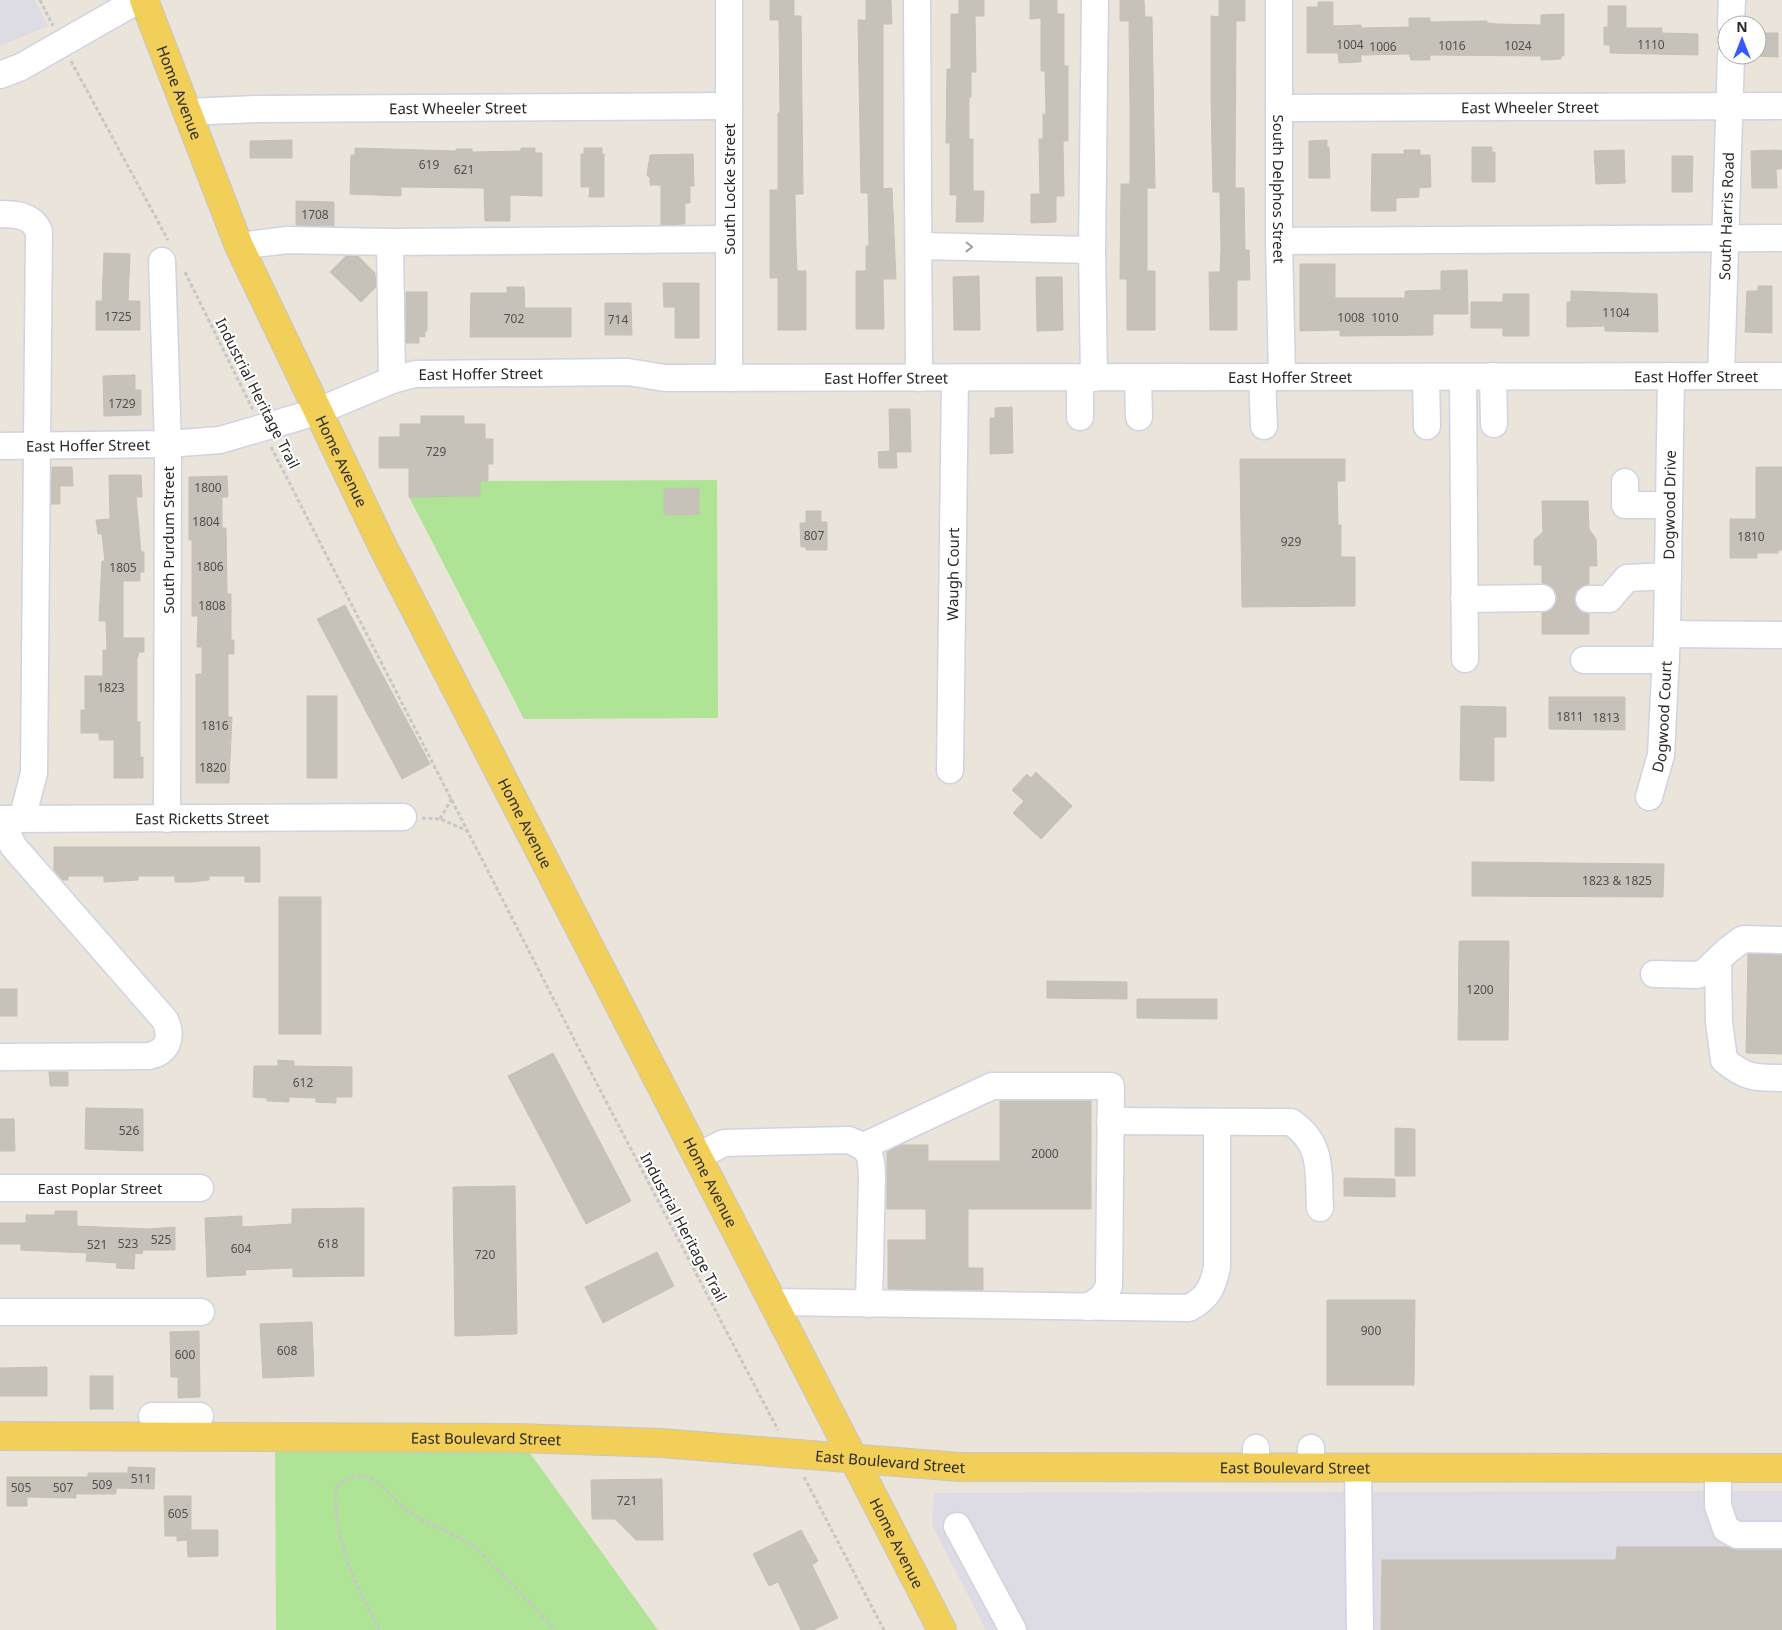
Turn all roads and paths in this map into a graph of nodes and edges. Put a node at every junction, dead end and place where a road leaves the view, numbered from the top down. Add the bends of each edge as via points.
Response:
1 (40, 0) edge
2 (138, 0) edge
3 (144, 0) edge
4 (729, 0) edge
5 (917, 0) edge
6 (1095, 0) edge
7 (1279, 0) edge
8 (1732, 0) edge
9 (1731, 15) edge
10 (62, 44) junction
11 (1730, 65) edge
12 (0, 76) edge
13 (729, 106) junction
14 (1782, 106) edge
15 (1729, 107) junction
16 (1279, 108) junction
17 (187, 112) junction
18 (0, 214) edge
19 (1724, 238) junction
20 (1782, 238) edge
21 (728, 240) junction
22 (1279, 241) junction
23 (390, 242) junction
24 (238, 246) junction
25 (920, 246) junction
26 (1092, 250) junction
27 (172, 257) junction
28 (1493, 376) junction
29 (1671, 376) junction
30 (1721, 376) junction
31 (1782, 376) edge
32 (1272, 377) junction
33 (1426, 377) junction
34 (1463, 377) junction
35 (729, 378) junction
36 (919, 378) junction
37 (955, 378) junction
38 (1087, 378) junction
39 (1138, 378) junction
40 (392, 380) junction
41 (316, 412) junction
42 (1080, 417) dead end
43 (1139, 417) dead end
44 (1494, 424) dead end
45 (1264, 426) dead end
46 (1427, 426) dead end
47 (262, 428) junction
48 (168, 444) junction
49 (0, 446) edge
50 (37, 446) junction
51 (1625, 482) dead end
52 (1674, 511) junction
53 (1668, 576) junction
54 (1542, 598) dead end
55 (1464, 599) junction
56 (1589, 599) dead end
57 (1667, 634) junction
58 (1782, 635) edge
59 (1465, 659) dead end
60 (1584, 660) dead end
61 (1666, 660) junction
62 (950, 770) dead end
63 (1649, 797) dead end
64 (452, 798) junction
65 (403, 817) joint
66 (8, 819) edge
67 (167, 819) junction
68 (440, 819) junction
69 (469, 831) junction
70 (1782, 940) edge
71 (1718, 962) junction
72 (1654, 974) dead end
73 (0, 1057) edge
74 (1782, 1078) edge
75 (1110, 1121) junction
76 (1218, 1122) junction
77 (864, 1146) junction
78 (699, 1158) junction
79 (0, 1188) edge
80 (200, 1188) dead end
81 (1320, 1208) dead end
82 (773, 1302) junction
83 (869, 1304) junction
84 (1088, 1306) junction
85 (0, 1312) edge
86 (201, 1312) dead end
87 (152, 1416) dead end
88 (200, 1416) dead end
89 (0, 1436) edge
90 (792, 1453) junction
91 (854, 1458) junction
92 (1358, 1468) junction
93 (1718, 1468) junction
94 (1782, 1468) edge
95 (957, 1526) dead end
96 (1782, 1535) edge
97 (380, 1630) edge
98 (556, 1630) edge
99 (884, 1630) edge
100 (942, 1630) edge
101 (1013, 1630) edge
102 (1360, 1630) edge

1 - 10 path, Industrial Heritage Trail
2 - 10 street
3 - 17 main road, Home Avenue
4 - 13 street, South Locke Street
5 - 25 street
6 - 26 street
7 - 16 street, South Delphos Street
8 - 9 street
10 - 12 street
10 - 27 path, Industrial Heritage Trail
11 - 15 street, South Harris Road
13 - 17 street, East Wheeler Street
13 - 21 street, South Locke Street
14 - 15 street, East Wheeler Street
15 - 16 street, East Wheeler Street
15 - 19 street, South Harris Road
16 - 22 street, South Delphos Street
17 - 24 main road, Home Avenue
18 - 50 street via 18,214 36,224 39,231
19 - 20 street
19 - 22 street
19 - 30 street, South Harris Road
21 - 23 street
21 - 35 street, South Locke Street
22 - 32 street, South Delphos Street
23 - 24 street via 287,240
23 - 40 street
24 - 41 main road, Home Avenue
25 -> 26 street
25 - 36 street
26 - 38 street
27 - 47 path, Industrial Heritage Trail
27 - 48 street, South Purdum Street
28 - 29 street, East Hoffer Street
28 - 34 street, East Hoffer Street
28 - 44 street
29 - 30 street, East Hoffer Street
29 - 52 street, Dogwood Drive
30 - 31 street, East Hoffer Street
32 - 33 street, East Hoffer Street
32 - 39 street, East Hoffer Street
32 - 45 street, South Delphos Street
33 - 34 street, East Hoffer Street
33 - 46 street
34 - 55 street
35 - 36 street, East Hoffer Street
35 - 40 street, East Hoffer Street via 665,378 628,372 415,374
36 - 37 street, East Hoffer Street
37 - 38 street, East Hoffer Street
37 - 62 street, Waugh Court
38 - 39 street, East Hoffer Street
38 - 42 street
39 - 43 street
40 - 41 street, East Hoffer Street
41 - 47 street, East Hoffer Street
41 - 78 main road, Home Avenue via 387,556
47 - 48 street, East Hoffer Street via 220,440
47 - 64 path, Industrial Heritage Trail
48 - 50 street, East Hoffer Street
48 - 67 street, South Purdum Street
49 - 50 street, East Hoffer Street
50 - 66 street via 34,773
51 - 52 street via 1625,505
52 - 53 street, Dogwood Drive
53 - 56 street via 1627,578 1609,599
53 - 57 street, Dogwood Drive
54 - 55 street
55 - 59 street
57 - 58 street
57 - 61 street, Dogwood Court
60 - 61 street
61 - 63 street, Dogwood Court via 1661,755
64 - 68 path
64 - 69 path, Industrial Heritage Trail
65 - 67 street, East Ricketts Street
65 - 68 path
66 - 67 street, East Ricketts Street
66 - 73 street via 13,846 165,1020 169,1038 161,1052 149,1056
68 - 69 path
69 - 90 path, Industrial Heritage Trail via 598,1086
70 - 71 street via 1743,940
71 - 72 street via 1697,975
71 - 74 street via 1719,1022 1724,1060 1738,1072 1753,1078
75 - 76 street
75 - 77 street via 1111,1086 992,1086
75 - 84 street via 1109,1286 1103,1297
76 - 81 street via 1291,1122 1303,1130 1313,1143 1319,1166
76 - 84 street via 1217,1267 1212,1288 1202,1301 1189,1308
77 - 78 street via 849,1140 724,1143
77 - 83 street via 871,1156 872,1177
78 - 82 main road, Home Avenue
79 - 80 street, East Poplar Street
82 - 83 street
82 - 91 main road, Home Avenue
83 - 84 street
85 - 86 street
87 - 88 street
89 - 90 main road, East Boulevard Street via 519,1438 661,1443
90 - 91 main road, East Boulevard Street
90 - 99 path, Industrial Heritage Trail
91 - 92 main road, East Boulevard Street via 960,1468 1311,1458
91 - 100 main road, Home Avenue
92 - 93 main road, East Boulevard Street
92 - 102 street
93 - 94 main road, East Boulevard Street
93 - 96 street via 1718,1506 1726,1529 1737,1535
95 - 101 street
97 - 98 path via 343,1550 336,1488 346,1478 355,1476 371,1479 410,1513 475,1547

